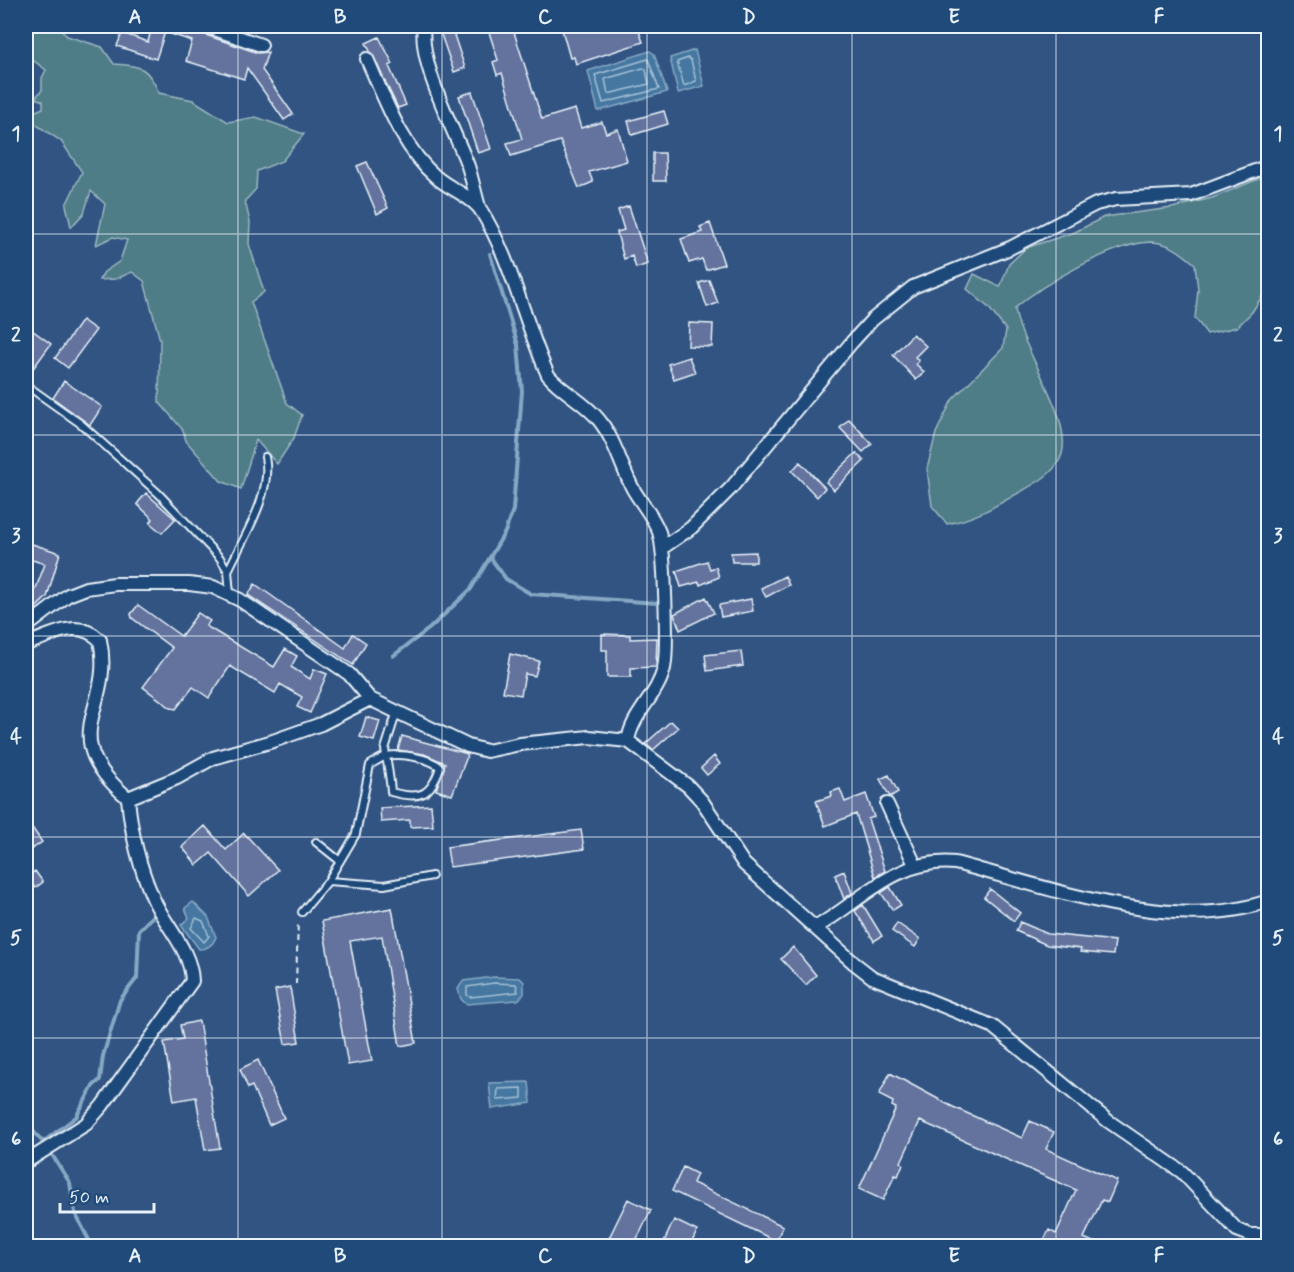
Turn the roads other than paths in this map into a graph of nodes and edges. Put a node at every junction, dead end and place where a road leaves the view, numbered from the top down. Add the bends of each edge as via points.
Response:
1 (206, 26) edge
2 (424, 26) edge
3 (261, 45) dead end
4 (367, 58) dead end
5 (1269, 166) edge
6 (479, 207) junction
7 (26, 385) edge
8 (265, 457) dead end
9 (662, 548) junction
10 (228, 571) junction
11 (230, 595) junction
12 (26, 627) edge
13 (26, 644) edge
14 (370, 699) junction
15 (397, 711) junction
16 (628, 741) junction
17 (386, 756) junction
18 (128, 798) junction
19 (887, 804) dead end
20 (316, 842) dead end
21 (340, 861) junction
22 (915, 865) junction
23 (432, 876) dead end
24 (328, 881) junction
25 (1269, 901) edge
26 (302, 912) road end
27 (815, 928) junction
28 (26, 1161) edge
29 (1269, 1235) edge

1 - 3 street
2 - 6 street via 422,38 429,66
4 - 6 street via 420,161
5 - 9 street via 1191,195 1116,199 1096,204 1010,248 913,287 852,342 731,488 691,528
6 - 9 street via 548,375 598,418 659,533
7 - 10 lane via 81,424 158,493
8 - 10 lane via 266,479 261,498
9 - 16 street via 664,667 630,725
10 - 11 lane
11 - 12 street via 213,587 189,584 86,588 68,595
11 - 14 street via 349,674
13 - 18 street via 69,628 83,628 100,640 103,655 90,753 99,771
14 - 15 street
14 - 18 street via 321,724 213,758
15 - 16 street via 436,733 487,751 589,737
15 - 17 lane
16 - 27 street via 688,786 744,864
17 - 17 lane via 435,763 440,767 431,790 409,796 391,792
17 - 21 lane via 370,765 356,834
18 - 28 street via 130,825 140,862 153,899 186,955 192,981 86,1124
19 - 22 street
20 - 21 lane
21 - 24 lane
22 - 25 street via 934,861 955,863 1160,912 1234,909
22 - 27 street via 879,882
23 - 24 lane via 384,885
24 - 26 lane
27 - 29 street via 872,977 992,1026 1108,1121 1182,1172 1237,1230

